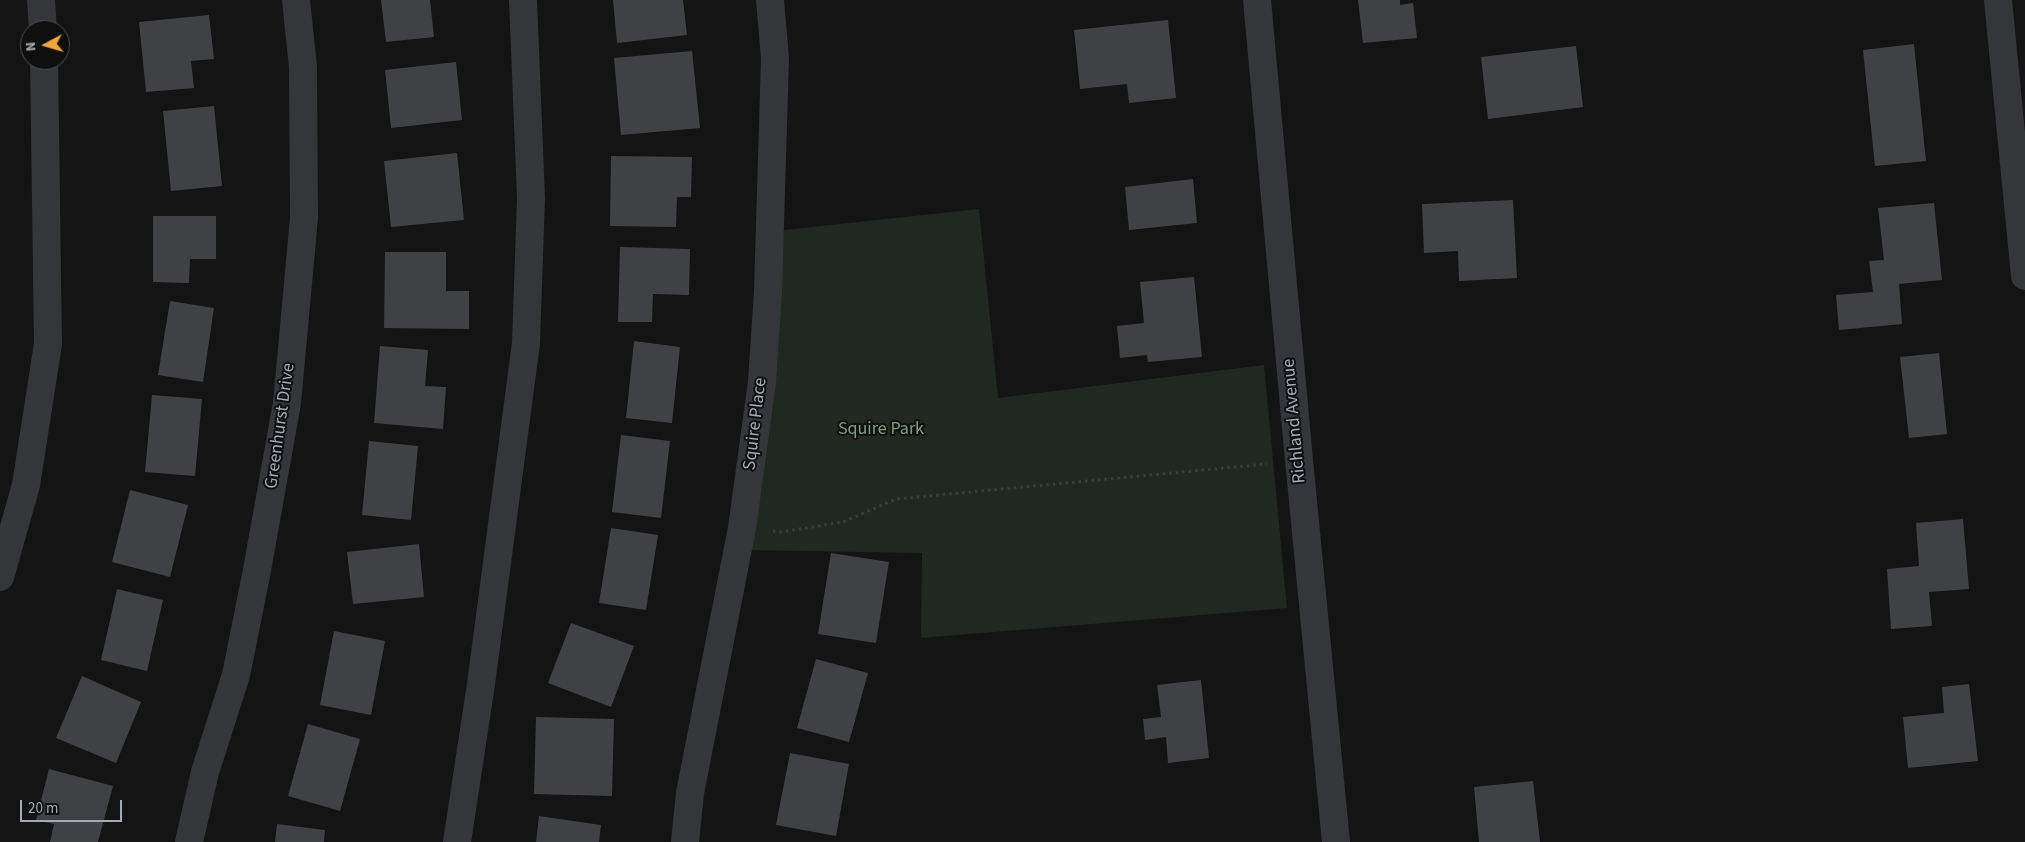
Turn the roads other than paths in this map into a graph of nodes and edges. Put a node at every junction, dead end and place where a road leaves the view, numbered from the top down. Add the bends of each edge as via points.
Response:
1 (41, 0) edge
2 (296, 0) edge
3 (524, 0) edge
4 (770, 0) edge
5 (1257, 0) edge
6 (1998, 0) edge
7 (42, 20) edge
8 (44, 70) edge
9 (2025, 276) edge
10 (0, 577) edge
11 (188, 842) edge
12 (458, 842) edge
13 (685, 842) edge
14 (1336, 842) edge

1 - 7 street
2 - 11 street, Greenhurst Drive via 303,67 304,218 287,403 236,675 205,772
3 - 12 street via 531,198 526,343
4 - 13 street, Squire Place via 774,58 768,291 762,382 742,528 690,793
5 - 14 street, Richland Avenue
6 - 9 street
8 - 10 street via 48,344 26,485

